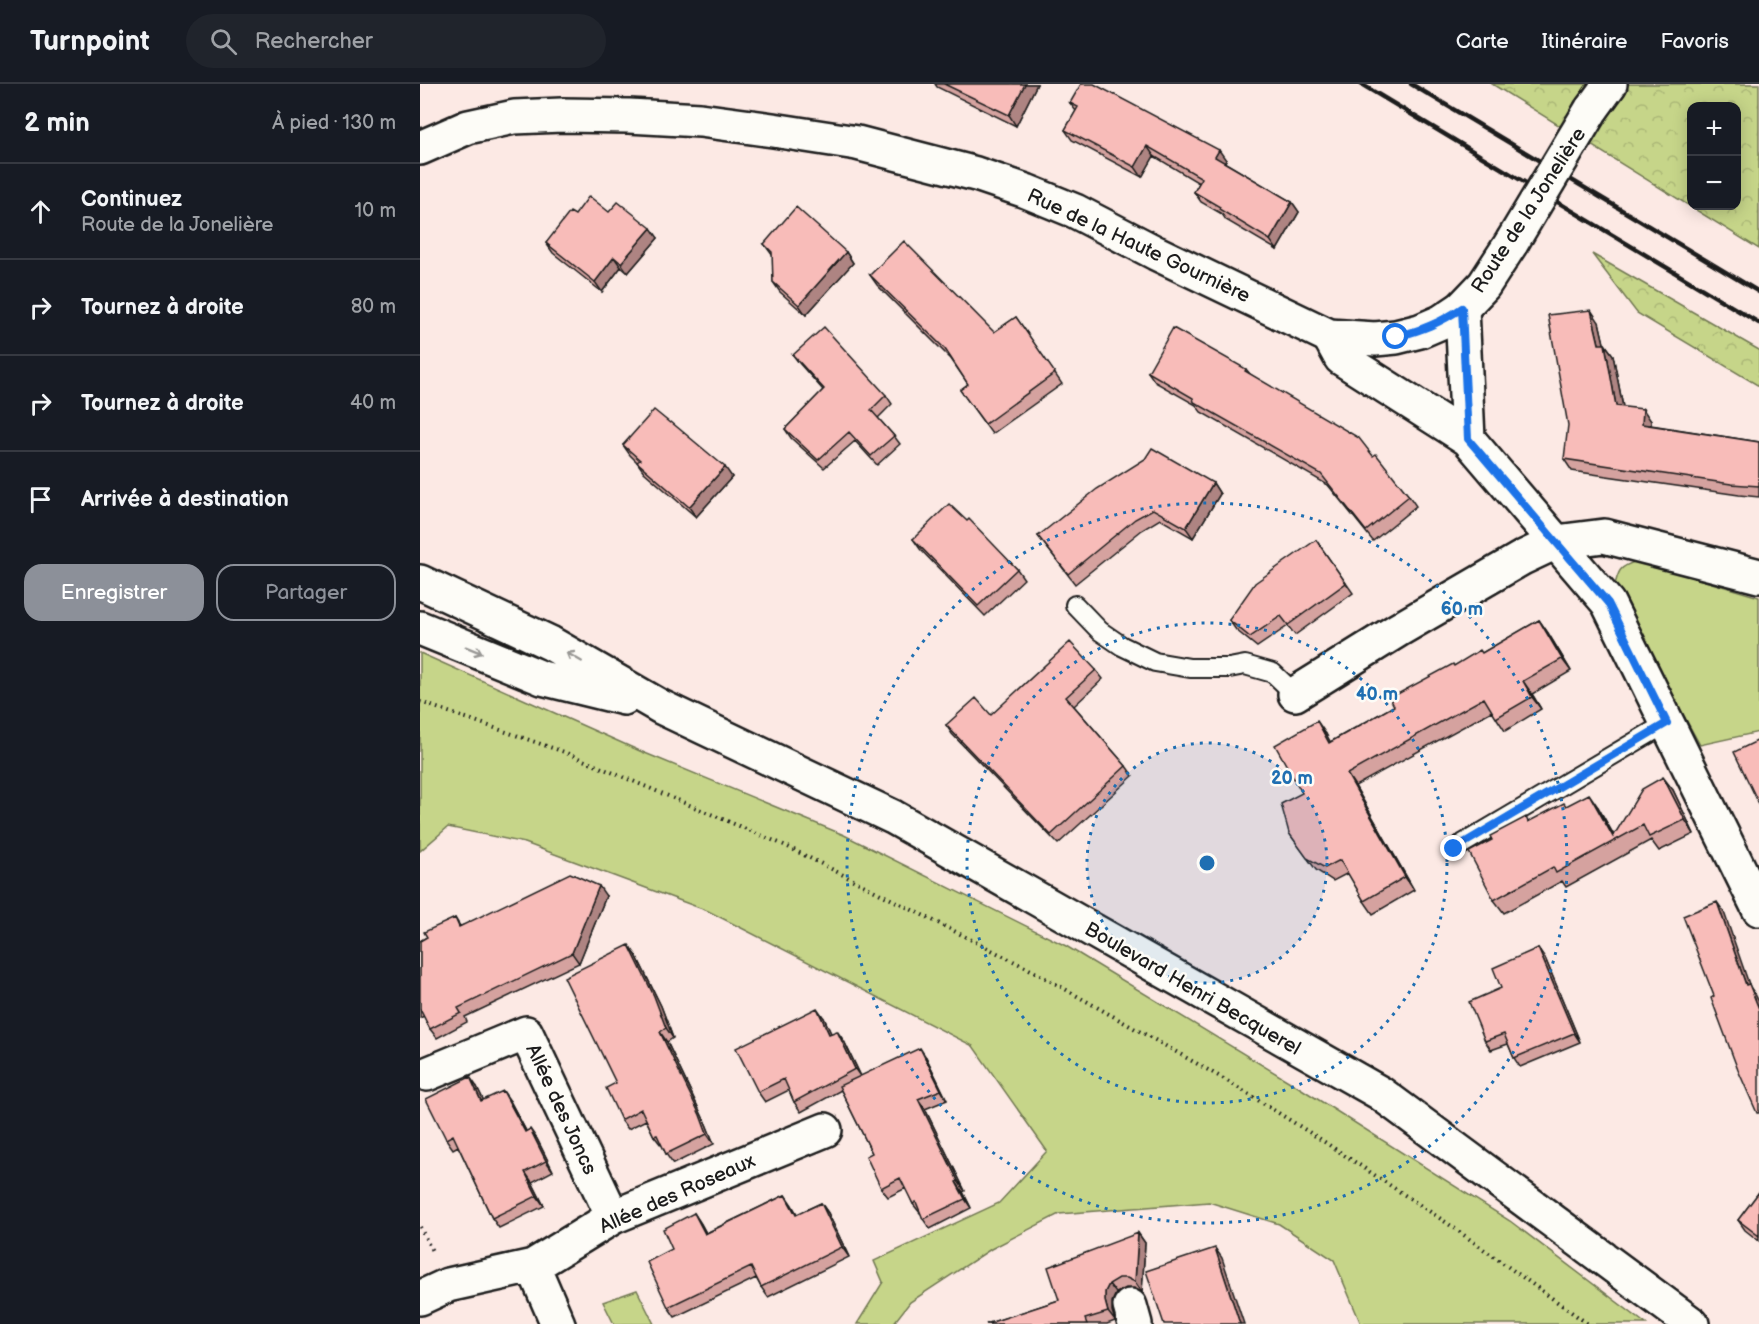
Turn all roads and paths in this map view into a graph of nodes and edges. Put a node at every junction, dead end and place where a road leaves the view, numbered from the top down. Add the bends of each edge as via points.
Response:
1 (1600, 97) edge
2 (420, 148) edge
3 (1462, 308) junction
4 (1329, 336) junction
5 (1468, 439) junction
6 (1556, 542) junction
7 (1759, 576) edge
8 (420, 582) edge
9 (1075, 605) dead end
10 (420, 628) edge
11 (1295, 694) joint
12 (420, 702) edge
13 (661, 707) junction
14 (1667, 723) junction
15 (1454, 849) dead end
16 (1759, 909) edge
17 (427, 1074) dead end
18 (825, 1130) dead end
19 (613, 1217) junction
20 (533, 1266) junction
21 (420, 1298) edge
22 (558, 1324) edge
23 (1588, 1324) edge
24 (1692, 1324) edge

1 - 3 street, Route de la Jonelière, bridge via 1484,285
2 - 4 street, Rue de la Haute Gournière via 468,127 514,117 562,114 700,120 857,143 976,174 1065,207
3 - 4 street, Route de la Jonelière via 1441,322 1396,337
3 - 5 street
4 - 5 street via 1341,358
5 - 6 street
6 - 7 street via 1604,536
6 - 11 street via 1398,630
6 - 14 street via 1608,603
13 -> 8 street, Boulevard Henri Becquerel via 550,643
9 - 11 lane via 1122,646 1155,662 1190,668 1245,665 1274,673
10 -> 13 street, Boulevard Henri Becquerel via 542,678
12 - 23 path via 564,752 784,845 1033,971 1224,1079 1320,1139 1447,1223
13 - 24 street, Boulevard Henri Becquerel via 892,817 1380,1093
14 - 15 lane
14 - 16 street
17 - 19 street, Allée des Joncs via 526,1033
18 - 19 street, Allée des Roseaux
19 - 20 street, Allée des Roseaux
20 - 21 street, Allée des Roseaux via 448,1285
20 - 22 street

